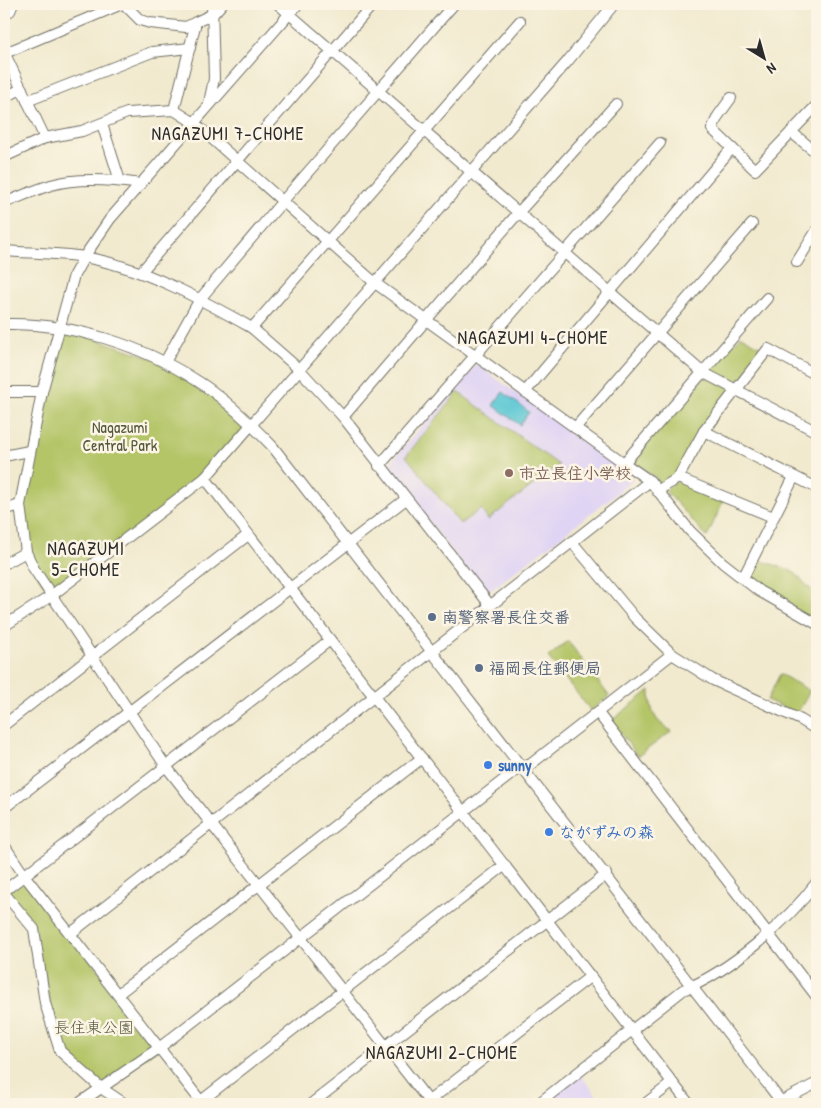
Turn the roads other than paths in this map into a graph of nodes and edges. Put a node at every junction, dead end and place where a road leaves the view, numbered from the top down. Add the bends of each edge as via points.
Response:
1 (14, 4) edge
2 (123, 4) edge
3 (222, 4) edge
4 (278, 4) edge
5 (298, 4) edge
6 (373, 4) edge
7 (454, 4) edge
8 (614, 4) edge
9 (212, 9) edge
10 (4, 14) edge
11 (290, 14) junction
12 (520, 21) dead end
13 (196, 22) junction
14 (190, 48) junction
15 (332, 50) junction
16 (4, 52) edge
17 (214, 79) junction
18 (22, 88) junction
19 (224, 88) junction
20 (379, 91) junction
21 (4, 97) edge
22 (731, 98) dead end
23 (28, 101) junction
24 (209, 104) junction
25 (616, 104) dead end
26 (817, 106) edge
27 (174, 110) junction
28 (193, 122) junction
29 (102, 124) junction
30 (424, 130) junction
31 (792, 132) junction
32 (46, 138) junction
33 (660, 143) dead end
34 (732, 148) junction
35 (817, 153) edge
36 (4, 157) edge
37 (236, 162) junction
38 (471, 171) junction
39 (120, 181) junction
40 (140, 184) junction
41 (282, 202) junction
42 (4, 203) edge
43 (519, 212) junction
44 (752, 224) dead end
45 (817, 230) edge
46 (327, 242) junction
47 (806, 248) junction
48 (4, 251) edge
49 (566, 252) junction
50 (817, 252) edge
51 (84, 257) junction
52 (797, 262) dead end
53 (141, 272) junction
54 (375, 283) junction
55 (611, 291) junction
56 (767, 298) dead end
57 (200, 299) junction
58 (4, 312) edge
59 (426, 320) junction
60 (5, 324) edge
61 (59, 327) junction
62 (252, 328) junction
63 (656, 332) junction
64 (475, 356) junction
65 (164, 362) junction
66 (300, 370) junction
67 (702, 372) junction
68 (817, 376) edge
69 (736, 390) junction
70 (4, 392) edge
71 (42, 392) junction
72 (524, 392) junction
73 (343, 417) junction
74 (252, 425) junction
75 (575, 428) junction
76 (704, 431) junction
77 (817, 432) edge
78 (29, 451) junction
79 (4, 456) edge
80 (624, 463) junction
81 (379, 466) junction
82 (794, 477) junction
83 (205, 478) junction
84 (678, 478) junction
85 (650, 481) junction
86 (817, 488) edge
87 (657, 492) junction
88 (406, 499) junction
89 (20, 505) junction
90 (4, 510) edge
91 (773, 517) junction
92 (248, 535) junction
93 (572, 542) junction
94 (347, 544) junction
95 (26, 552) junction
96 (4, 564) edge
97 (743, 578) junction
98 (289, 589) junction
99 (51, 596) junction
100 (490, 605) junction
101 (817, 624) edge
102 (4, 626) edge
103 (330, 640) junction
104 (431, 652) junction
105 (672, 654) junction
106 (92, 657) junction
107 (375, 697) junction
108 (129, 712) junction
109 (598, 713) junction
110 (4, 725) edge
111 (817, 730) edge
112 (422, 758) junction
113 (165, 765) junction
114 (523, 768) junction
115 (4, 808) edge
116 (464, 811) junction
117 (211, 823) junction
118 (4, 845) edge
119 (505, 865) junction
120 (607, 874) junction
121 (24, 875) junction
122 (817, 882) edge
123 (258, 885) junction
124 (4, 892) edge
125 (548, 920) junction
126 (770, 933) junction
127 (70, 934) junction
128 (300, 938) junction
129 (591, 976) junction
130 (692, 987) junction
131 (342, 991) junction
132 (118, 994) junction
133 (817, 997) edge
134 (632, 1029) junction
135 (386, 1047) junction
136 (159, 1048) junction
137 (672, 1083) junction
138 (817, 1083) edge
139 (102, 1088) junction
140 (202, 1103) edge
141 (428, 1103) edge
142 (780, 1103) edge
143 (78, 1104) edge
144 (125, 1104) edge
145 (311, 1104) edge
146 (538, 1104) edge
147 (645, 1104) edge
148 (689, 1104) edge

1 - 10 street
2 - 13 street via 140,20 150,23 186,27
2 - 16 street
3 - 9 street
4 - 11 street
5 - 11 street
6 - 15 street
7 - 20 street
8 - 38 street
9 - 13 street
9 - 17 street
11 - 15 street
11 - 19 street
12 - 30 street
13 - 14 street
14 - 23 street via 152,52
14 - 27 street
15 - 20 street
15 - 37 street
16 - 18 street
17 - 19 street
17 - 24 street
18 - 21 street
18 - 23 street
19 - 24 street
20 - 30 street
20 - 41 street
22 - 34 street via 712,129
23 - 32 street
24 - 28 street
25 - 43 street
26 - 31 street
27 - 28 street
27 - 29 street via 127,113
28 - 37 street
28 - 40 street
29 - 32 street
29 - 39 street
30 - 38 street
30 - 46 street
31 - 34 street via 755,170
31 - 35 street
32 - 36 street
33 - 49 street
34 - 55 street
37 - 41 street
37 - 53 street
38 - 43 street
38 - 54 street
39 - 40 street
39 - 42 street via 53,184
40 - 51 street
41 - 46 street
41 - 57 street
43 - 49 street
43 - 59 street
44 - 63 street
45 - 47 street
46 - 54 street
46 - 62 street
47 - 50 street
47 - 52 street
48 - 51 street
49 - 55 street
49 - 64 street
51 - 53 street
51 - 61 street via 74,275
53 - 57 street
54 - 59 street
54 - 66 street
55 - 63 street
55 - 72 street
56 - 67 street
57 - 62 street
57 - 65 street
58 - 60 street
59 - 64 street
59 - 73 street
60 - 61 street
61 - 65 street via 113,342
61 - 71 street
62 - 66 street
63 - 67 street
63 - 75 street
64 - 72 street
64 - 81 street
65 - 74 street via 200,382
66 - 73 street
66 - 74 street
67 - 69 street
67 - 80 street
68 - 69 street via 768,349
69 - 76 street
69 - 77 street
70 - 71 street
71 - 78 street
72 - 75 street
73 - 81 street
74 - 83 street
74 - 94 street via 273,447
75 - 80 street
76 - 82 street
76 - 84 street
78 - 79 street
78 - 89 street
80 - 85 street
81 - 88 street
82 - 86 street
82 - 91 street
83 - 92 street
83 - 99 street
84 - 87 street
84 - 91 street
85 - 87 street
85 - 93 street
87 - 97 street via 690,531
88 - 94 street
88 - 100 street
89 - 90 street
89 - 95 street
91 - 97 street
92 - 98 street
92 - 106 street
93 - 100 street
93 - 105 street via 635,618
94 - 98 street
94 - 104 street
95 - 96 street
95 - 99 street
97 - 101 street via 759,591
98 - 103 street
98 - 108 street
99 - 102 street
99 - 106 street
100 - 104 street
103 - 107 street
103 - 113 street
104 - 107 street
104 - 114 street
105 - 109 street
105 - 111 street via 713,680
106 - 108 street
106 - 110 street
107 - 112 street
107 - 117 street
108 - 113 street
108 - 115 street
109 - 114 street
109 - 126 street
112 - 116 street
112 - 123 street
113 - 117 street
113 - 121 street
114 - 116 street
114 - 120 street
116 - 119 street
116 - 128 street
117 - 123 street
117 - 127 street
118 - 121 street
119 - 125 street
119 - 131 street
120 - 125 street
120 - 130 street
121 - 124 street
121 - 127 street
122 - 126 street
123 - 128 street
123 - 132 street
124 - 139 street via 34,929 44,1003 60,1051
125 - 129 street
125 - 135 street
126 - 130 street via 700,985
126 - 133 street
127 - 132 street
128 - 131 street
128 - 136 street
129 - 134 street
129 - 141 street
130 - 134 street via 683,990
130 - 142 street
131 - 135 street
131 - 140 street
132 - 136 street
134 - 137 street
134 - 146 street
135 - 141 street
135 - 145 street
136 - 139 street
136 - 140 street
137 - 147 street
137 - 148 street
138 - 142 street
139 - 143 street
139 - 144 street

